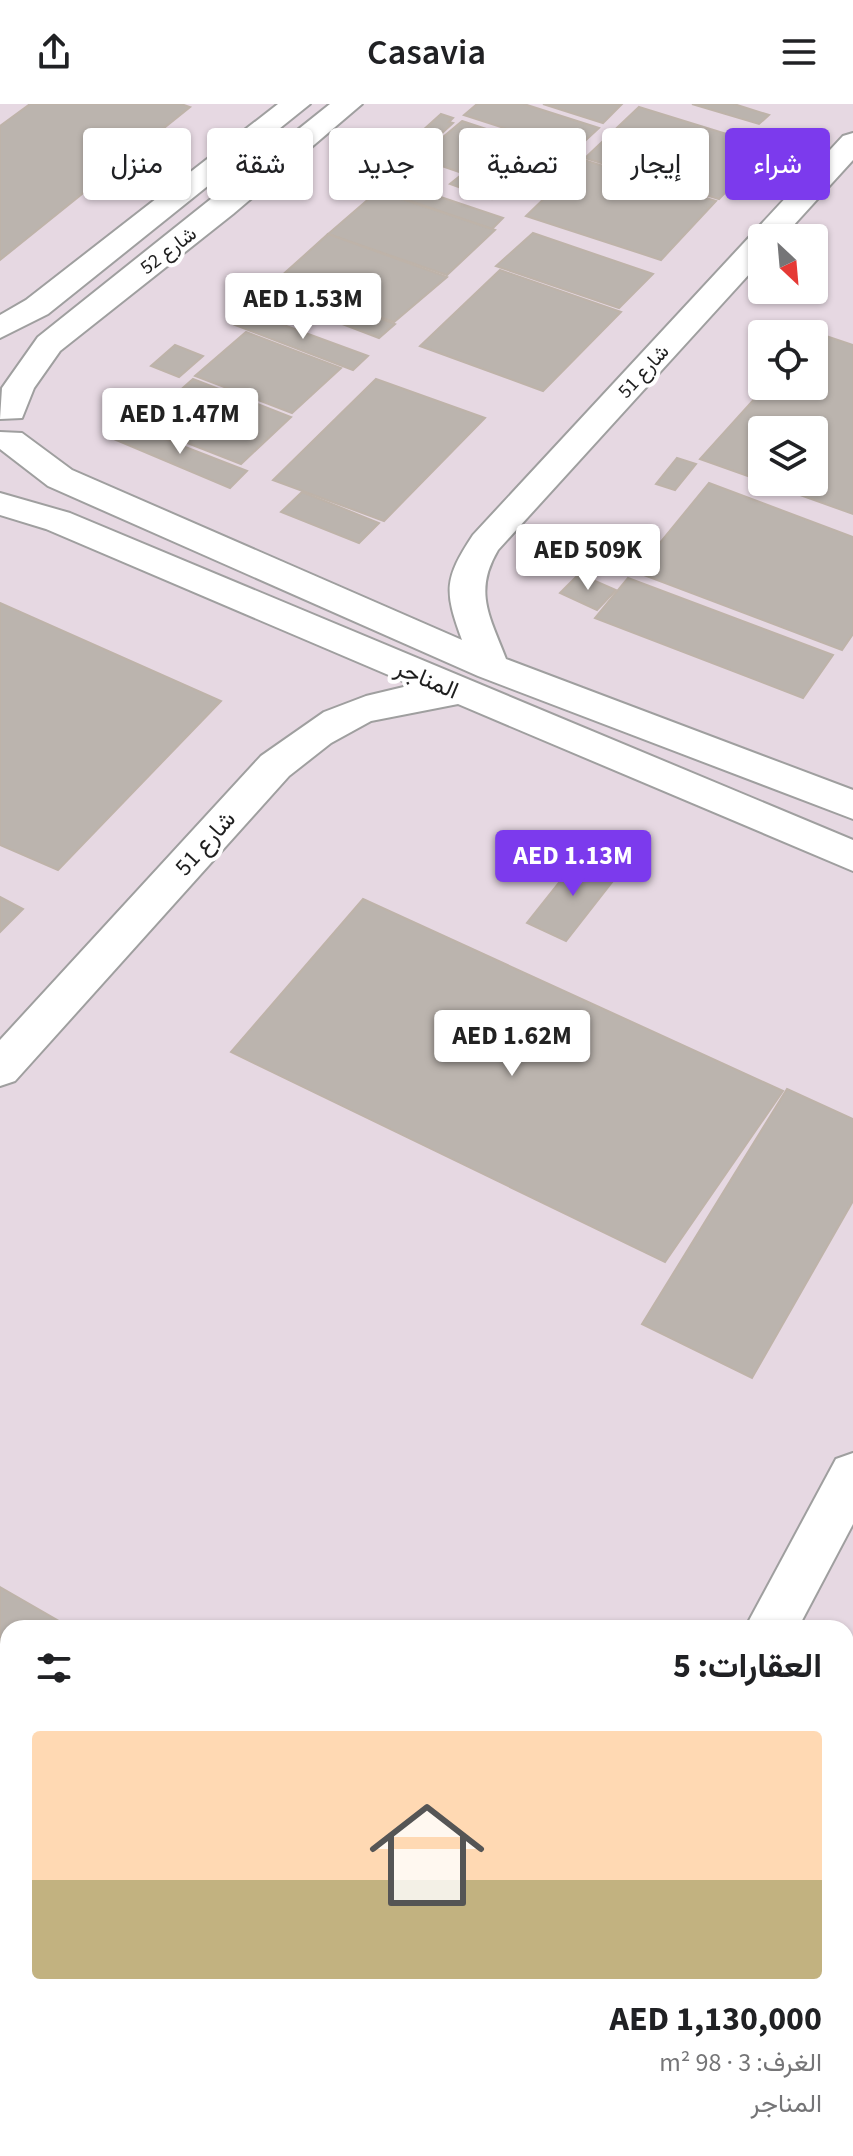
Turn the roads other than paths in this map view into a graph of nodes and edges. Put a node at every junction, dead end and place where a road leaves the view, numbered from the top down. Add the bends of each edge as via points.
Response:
1 (296, 104) edge
2 (348, 104) edge
3 (853, 142) edge
4 (779, 224) edge
5 (748, 257) edge
6 (0, 328) edge
7 (5, 426) edge
8 (0, 504) edge
9 (491, 667) junction
10 (457, 692) junction
11 (853, 805) edge
12 (853, 856) edge
13 (0, 1069) edge
14 (853, 1475) edge
15 (775, 1620) edge

1 - 6 street, شارع 52 via 62,288
2 - 7 street, شارع 52 via 49,344 24,376
3 - 4 street, شارع 51
5 - 9 street, شارع 51 via 485,543 468,571 466,601
7 - 9 street, المناجر via 60,478
8 - 10 street, المناجر via 58,521
9 - 11 street, المناجر
10 - 12 street, المناجر
10 - 13 street, شارع 51 via 404,697 353,712 310,735 275,766
14 - 15 street

